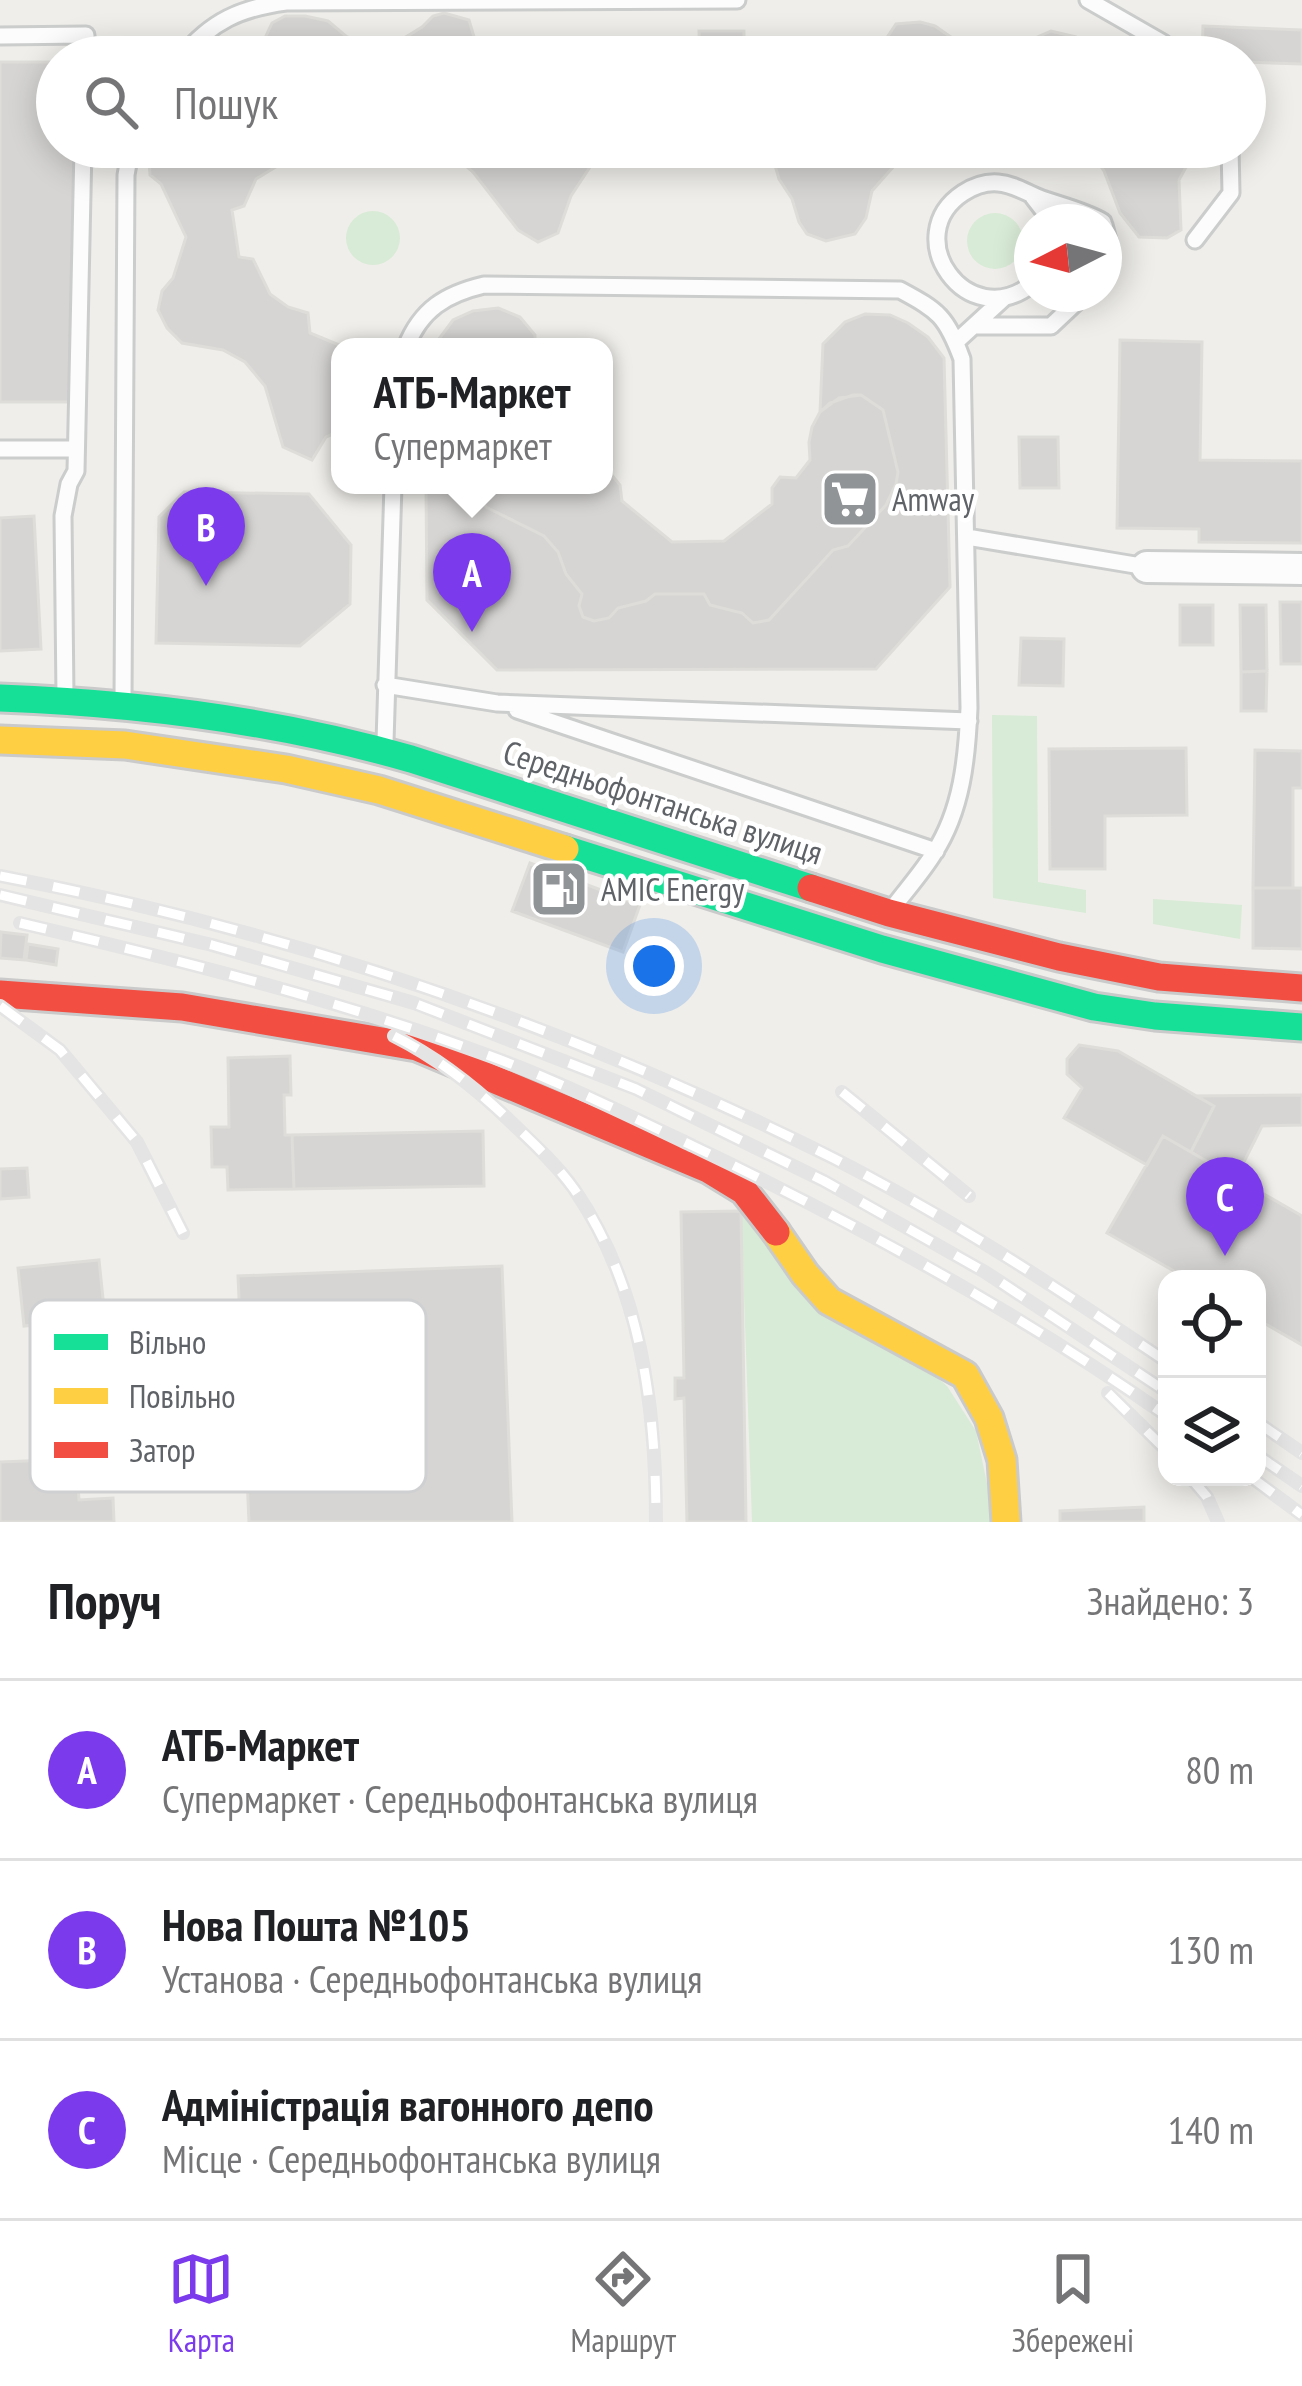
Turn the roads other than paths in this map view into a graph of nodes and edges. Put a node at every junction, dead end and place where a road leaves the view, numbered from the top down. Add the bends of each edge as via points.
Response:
1 (737, 0) edge
2 (1088, 0) edge
3 (0, 36) edge
4 (86, 36) edge
5 (203, 36) edge
6 (1151, 36) edge
7 (83, 168) edge
8 (127, 168) edge
9 (1231, 168) edge
10 (1031, 195) junction
11 (1039, 204) edge
12 (1054, 204) edge
13 (1195, 240) dead end
14 (1014, 295) edge
15 (1004, 298) junction
16 (1066, 312) edge
17 (974, 326) junction
18 (410, 338) edge
19 (956, 342) junction
20 (76, 448) junction
21 (0, 449) edge
22 (393, 494) edge
23 (967, 537) junction
24 (1147, 567) joint
25 (1302, 569) edge
26 (385, 685) junction
27 (0, 698) edge
28 (65, 700) junction
29 (497, 703) junction
30 (123, 704) junction
31 (969, 721) junction
32 (0, 740) edge
33 (385, 751) junction
34 (936, 851) junction
35 (889, 913) junction
36 (1302, 988) edge
37 (0, 994) edge
38 (1302, 1028) edge
39 (1006, 1522) edge

1 - 5 lane via 286,2 249,7
2 - 6 lane
3 - 4 lane
7 - 20 lane
8 - 30 lane
9 - 13 lane via 1232,193
10 - 11 lane
10 - 12 lane
10 - 15 lane via 1013,185 975,186 945,211 938,229 942,266 953,281
14 - 15 lane
15 - 17 lane
16 - 17 lane via 1051,326
17 - 19 lane
18 - 19 lane via 434,306 458,291 516,284 900,290 930,306
19 - 23 lane
20 - 21 lane
20 - 28 lane via 63,516
22 - 26 lane
23 - 24 lane
23 - 31 lane
24 - 25 street
26 - 29 lane
26 - 33 lane
27 - 28 main road, Середньофонтанська вулиця
28 - 30 main road, Середньофонтанська вулиця
29 - 31 lane
29 - 34 lane
30 - 33 main road, Середньофонтанська вулиця
31 - 34 lane via 955,809
32 - 38 main road via 125,746 286,769 379,790 1094,1007
33 - 35 main road, Середньофонтанська вулиця
34 - 35 lane
35 - 36 main road, Середньофонтанська вулиця via 1140,974
37 - 39 main road via 182,1007 417,1047 708,1169 743,1191 830,1300 964,1375 1003,1460

